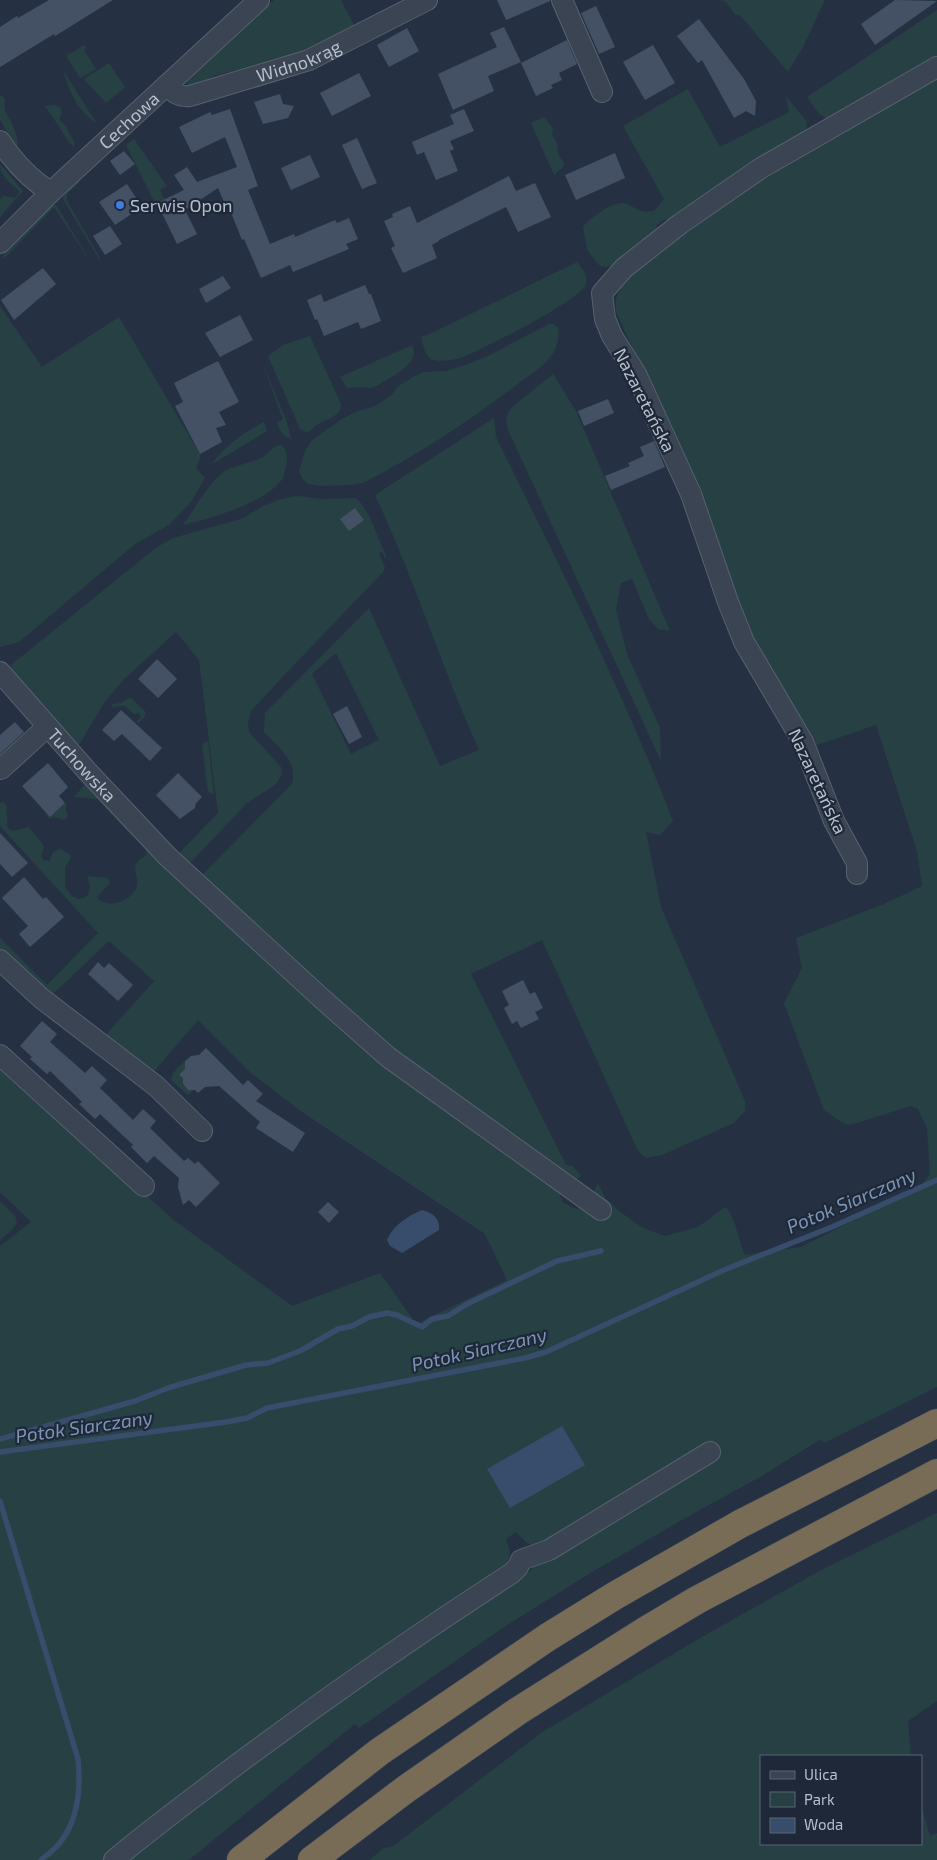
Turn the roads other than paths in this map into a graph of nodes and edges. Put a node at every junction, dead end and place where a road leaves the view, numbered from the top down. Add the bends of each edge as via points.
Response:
1 (259, 0) edge
2 (427, 0) edge
3 (562, 0) edge
4 (937, 67) edge
5 (167, 85) junction
6 (602, 92) dead end
7 (0, 141) edge
8 (51, 192) junction
9 (0, 243) edge
10 (0, 672) edge
11 (47, 727) junction
12 (1, 769) edge
13 (857, 874) dead end
14 (0, 960) edge
15 (0, 1055) edge
16 (202, 1131) dead end
17 (144, 1186) dead end
18 (601, 1210) dead end
19 (937, 1423) edge
20 (710, 1452) dead end
21 (937, 1473) edge
22 (114, 1860) edge
23 (241, 1860) edge
24 (312, 1860) edge

1 - 5 street, Cechowa
2 - 5 street, Widnokrąg via 294,66 190,96 176,94
3 - 6 street
4 - 13 street, Nazaretańska via 761,168 680,224 624,268 602,293 605,318 612,336 636,374 691,494 744,642 803,742 834,821 857,863
5 - 8 street, Cechowa
7 - 8 street via 29,177
8 - 9 street, Cechowa
10 - 11 street, Tuchowska
11 - 12 street
11 - 18 street, Tuchowska via 167,856 388,1057
14 - 16 street via 41,998 156,1086
15 - 17 street
19 - 23 highway via 740,1524 556,1631 379,1752
20 - 22 street via 549,1550 521,1560 512,1573 372,1666
21 - 24 highway via 697,1600 645,1631 510,1717 406,1789

